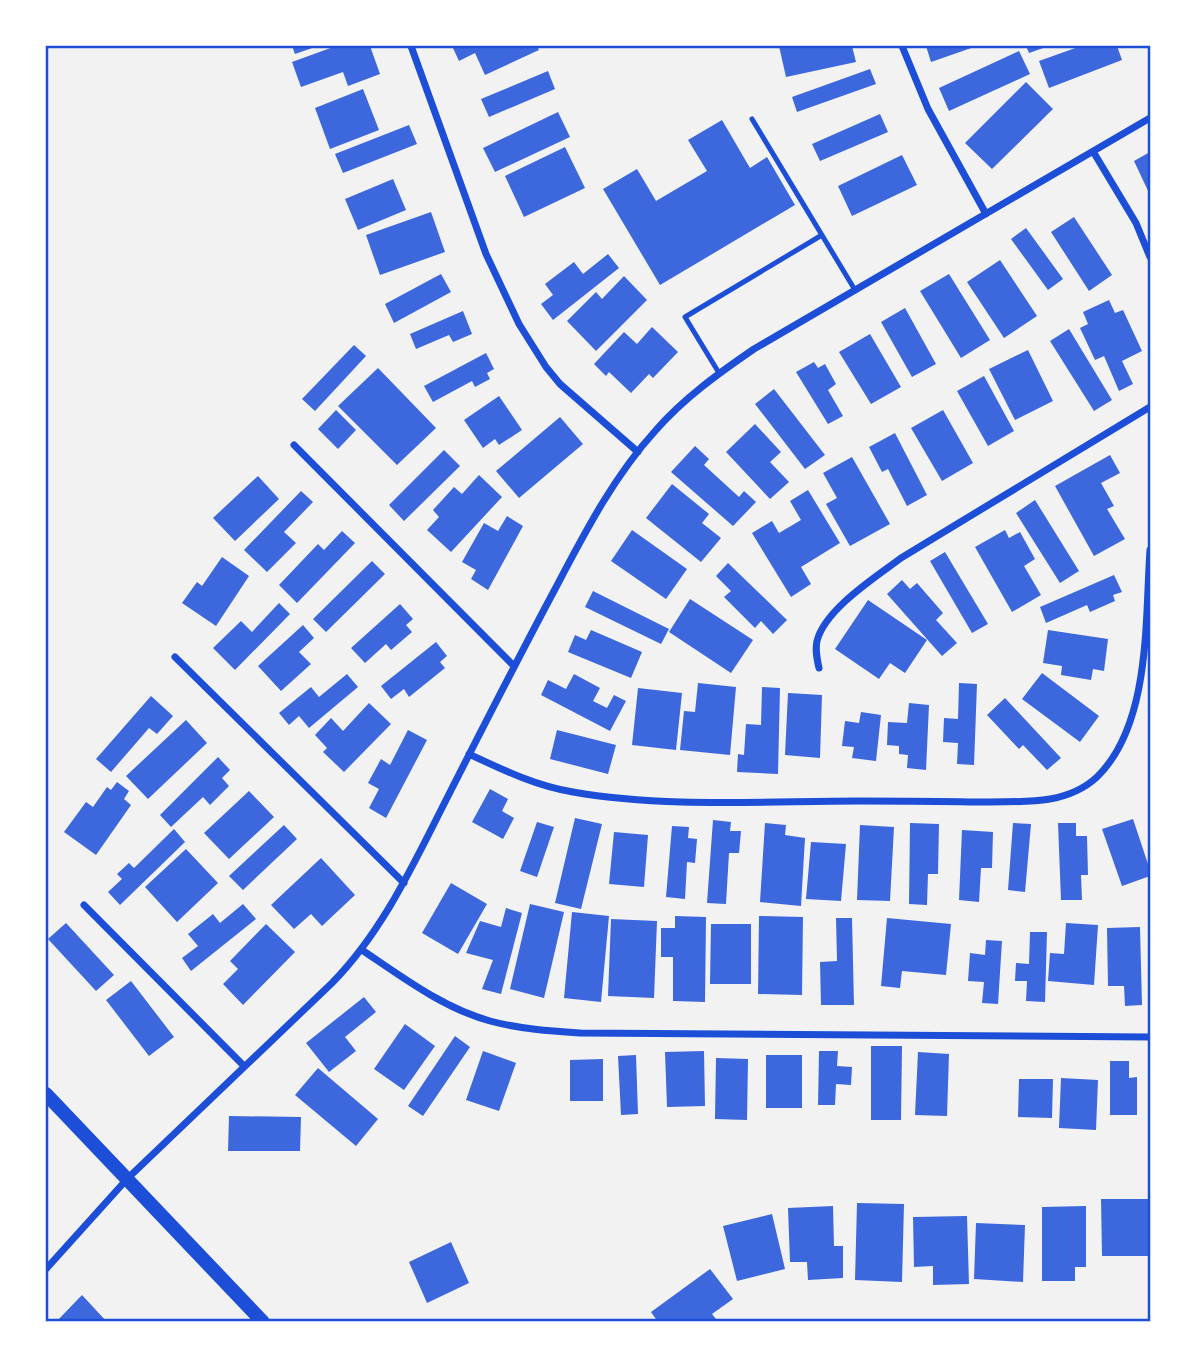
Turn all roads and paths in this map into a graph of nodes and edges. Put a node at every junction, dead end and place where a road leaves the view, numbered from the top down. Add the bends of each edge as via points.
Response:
1 (411, 46) edge
2 (902, 46) edge
3 (1150, 118) edge
4 (752, 119) dead end
5 (1094, 153) junction
6 (986, 214) junction
7 (822, 235) junction
8 (1150, 257) edge
9 (855, 290) junction
10 (719, 373) junction
11 (1150, 407) edge
12 (294, 445) dead end
13 (638, 452) junction
14 (1150, 550) edge
15 (175, 657) dead end
16 (514, 666) junction
17 (819, 668) dead end
18 (469, 754) junction
19 (404, 883) junction
20 (84, 905) dead end
21 (362, 950) junction
22 (1150, 1037) edge
23 (244, 1066) junction
24 (46, 1094) edge
25 (128, 1178) junction
26 (46, 1269) edge
27 (262, 1321) edge

1 - 13 street via 486,254 519,324 560,384
2 - 6 street via 928,109
3 - 5 street
4 - 7 lane
5 - 6 street
5 - 8 street via 1136,223
6 - 9 street
7 - 9 lane
7 - 10 lane via 685,317
9 - 10 street
10 - 13 street via 670,414
11 - 17 street via 871,580 822,629 816,646
12 - 16 street
13 - 16 street via 582,538
14 - 18 street via 1142,660 1128,725 1116,754 1102,771 1081,789 1060,797 999,802 625,798 550,787
15 - 19 street
16 - 18 street
18 - 19 street
19 - 21 street
20 - 23 street
21 - 22 street via 468,1014 544,1030
21 - 23 street
23 - 25 street
24 - 25 main road
25 - 26 street
25 - 27 main road

